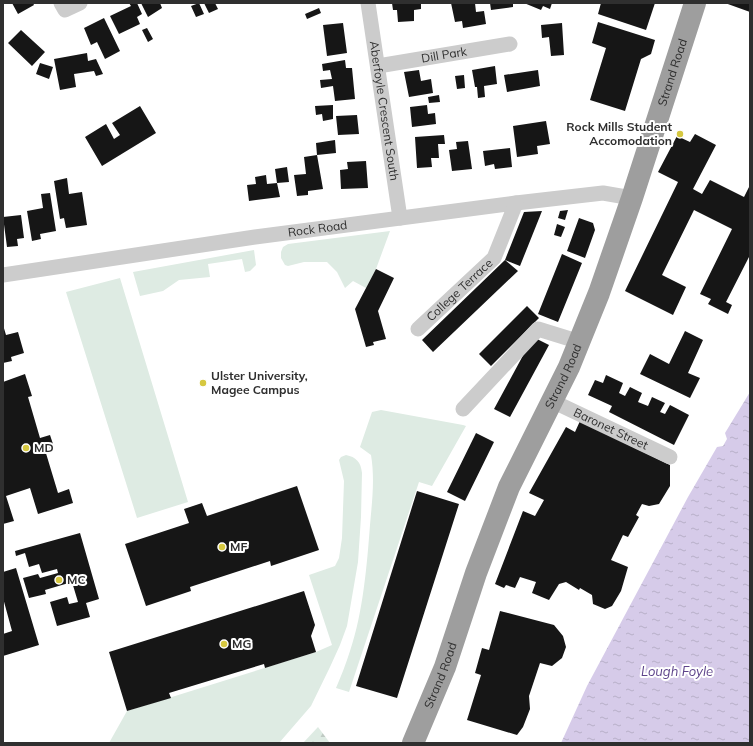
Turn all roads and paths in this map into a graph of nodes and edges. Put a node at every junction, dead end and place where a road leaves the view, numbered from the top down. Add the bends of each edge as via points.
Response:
1 (61, 3) edge
2 (80, 3) edge
3 (368, 3) edge
4 (695, 3) edge
5 (510, 44) dead end
6 (378, 66) junction
7 (632, 198) junction
8 (516, 203) junction
9 (400, 218) junction
10 (3, 275) edge
11 (418, 329) dead end
12 (580, 342) junction
13 (552, 401) junction
14 (463, 409) dead end
15 (670, 457) dead end
16 (413, 743) edge

1 - 2 street via 65,10
3 - 6 street, Aberfoyle Crescent South
4 - 7 highway, Strand Road
5 - 6 street, Dill Park
6 - 9 street, Aberfoyle Crescent South
7 - 8 street, Rock Road via 603,193
7 - 12 highway, Strand Road
8 - 9 street, Rock Road
8 - 11 street, College Terrace via 494,258
9 - 10 street, Rock Road
12 - 13 highway, Strand Road
12 - 14 street via 538,329
13 - 15 street, Baronet Street
13 - 16 highway, Strand Road via 509,487 476,572 444,667

